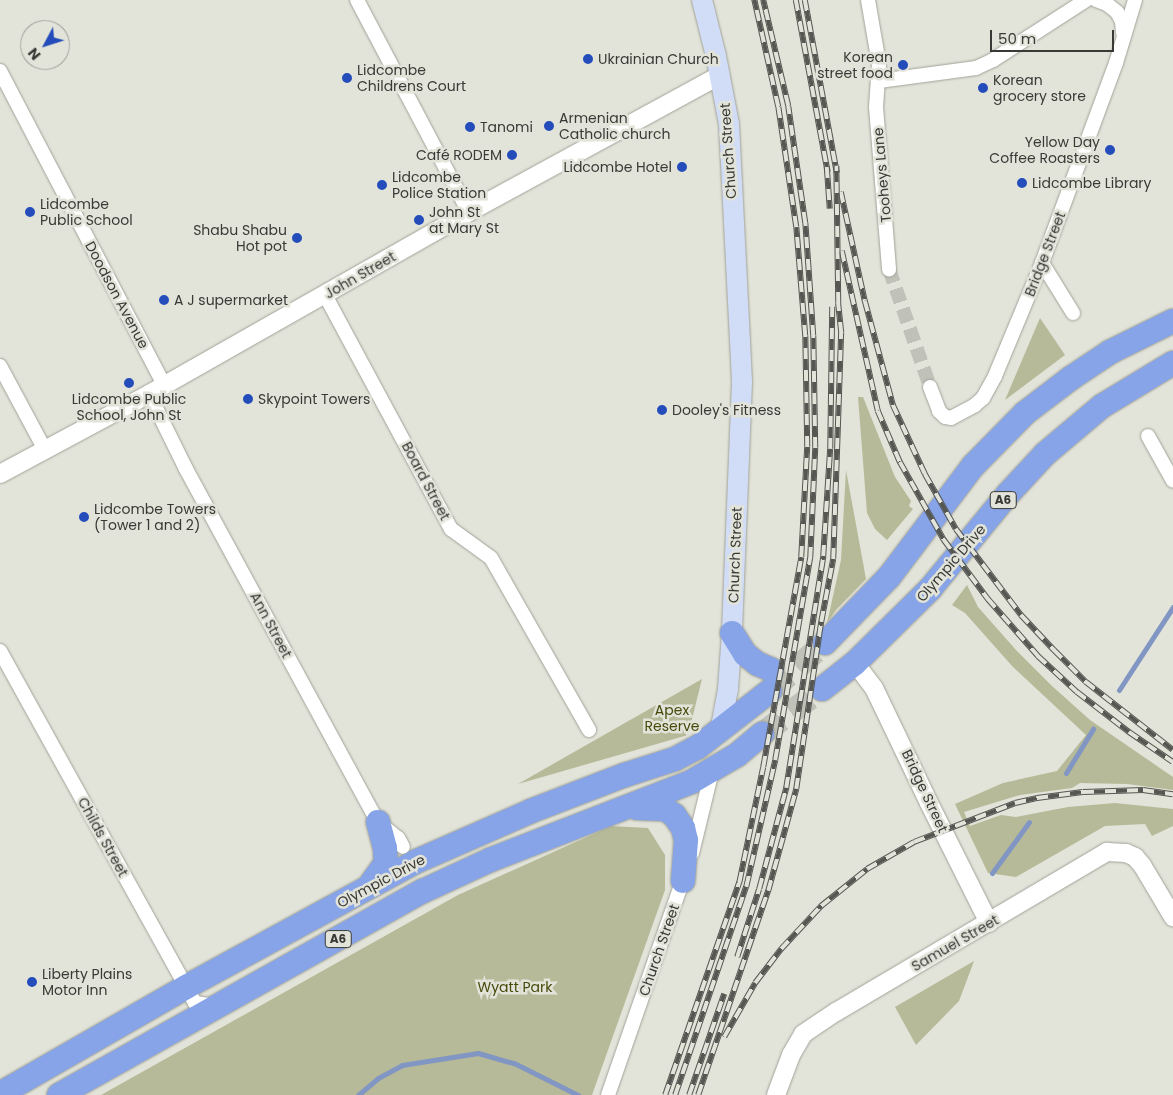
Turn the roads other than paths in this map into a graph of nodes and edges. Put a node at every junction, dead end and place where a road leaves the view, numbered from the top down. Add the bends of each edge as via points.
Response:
1 (357, 0) edge
2 (702, 0) edge
3 (868, 0) edge
4 (1086, 0) edge
5 (1096, 0) edge
6 (1135, 0) edge
7 (1123, 38) junction
8 (0, 71) edge
9 (720, 75) junction
10 (878, 81) junction
11 (469, 212) junction
12 (1042, 263) junction
13 (889, 268) tunnel mouth
14 (325, 294) junction
15 (1072, 313) dead end
16 (1173, 321) edge
17 (1173, 363) edge
18 (0, 366) edge
19 (930, 387) tunnel mouth
20 (156, 389) junction
21 (1148, 436) dead end
22 (45, 450) junction
23 (0, 474) edge
24 (1173, 481) edge
25 (732, 633) junction
26 (826, 643) tunnel mouth
27 (0, 651) edge
28 (855, 663) junction
29 (822, 690) tunnel mouth
30 (589, 730) dead end
31 (720, 732) junction
32 (762, 734) tunnel mouth
33 (675, 759) junction
34 (712, 771) junction
35 (628, 808) junction
36 (378, 822) junction
37 (403, 847) dead end
38 (683, 881) junction
39 (370, 885) junction
40 (1173, 917) edge
41 (990, 923) junction
42 (186, 987) junction
43 (218, 1006) junction
44 (0, 1094) edge
45 (609, 1094) edge
46 (59, 1095) edge
47 (776, 1095) edge

1 - 11 street
2 - 9 main road, Church Street
3 - 10 street, Tooheys Lane via 876,44
4 - 10 street via 976,68
5 - 7 street via 1112,7 1120,16
6 - 7 street, Bridge Street
7 - 12 street, Bridge Street
8 - 20 street, Doodson Avenue
9 - 11 street, John Street
9 - 25 main road, Church Street via 729,124 742,382
10 - 13 street, Tooheys Lane via 876,107
11 - 14 street, John Street
12 - 15 street
12 - 19 street, Bridge Street via 995,376 982,398 957,416 945,417 939,411
14 - 20 street, John Street
14 - 30 street, Board Street via 451,528 491,558
16 - 26 highway via 1096,361 1018,419 973,466 889,577
17 - 28 highway, Olympic Drive / A6 via 1102,406 1044,454 930,589
18 - 22 street
20 - 22 street, John Street
20 - 36 street, Ann Street via 186,469
21 - 24 street
22 - 23 street, John Street
25 - 31 main road, Church Street via 728,689
25 - 31 highway, Olympic Drive / A6 via 745,654 771,680
27 - 42 street, Childs Street
28 - 29 highway, Olympic Drive / A6
28 - 41 street, Bridge Street via 874,688
31 - 33 highway, Olympic Drive / A6
31 - 34 highway, Church Street
32 - 34 highway, Olympic Drive / A6
33 - 34 highway via 692,760
33 - 39 highway, Olympic Drive / A6 via 625,775 480,832
34 - 35 highway, Olympic Drive / A6
34 - 38 street, Church Street
35 - 38 highway via 655,807 674,815 686,840
35 - 43 highway, Olympic Drive / A6 via 490,860 423,891
36 - 37 street, Ann Street via 393,833
36 - 39 highway via 386,863
38 - 45 street, Church Street
39 - 42 highway, Olympic Drive / A6
40 - 41 street, Samuel Street via 1135,857 1126,852 1108,852
41 - 47 street, Samuel Street via 803,1034
42 - 43 street, Childs Street via 195,1004
42 - 44 highway, Olympic Drive / A6
43 - 46 highway, Olympic Drive / A6

